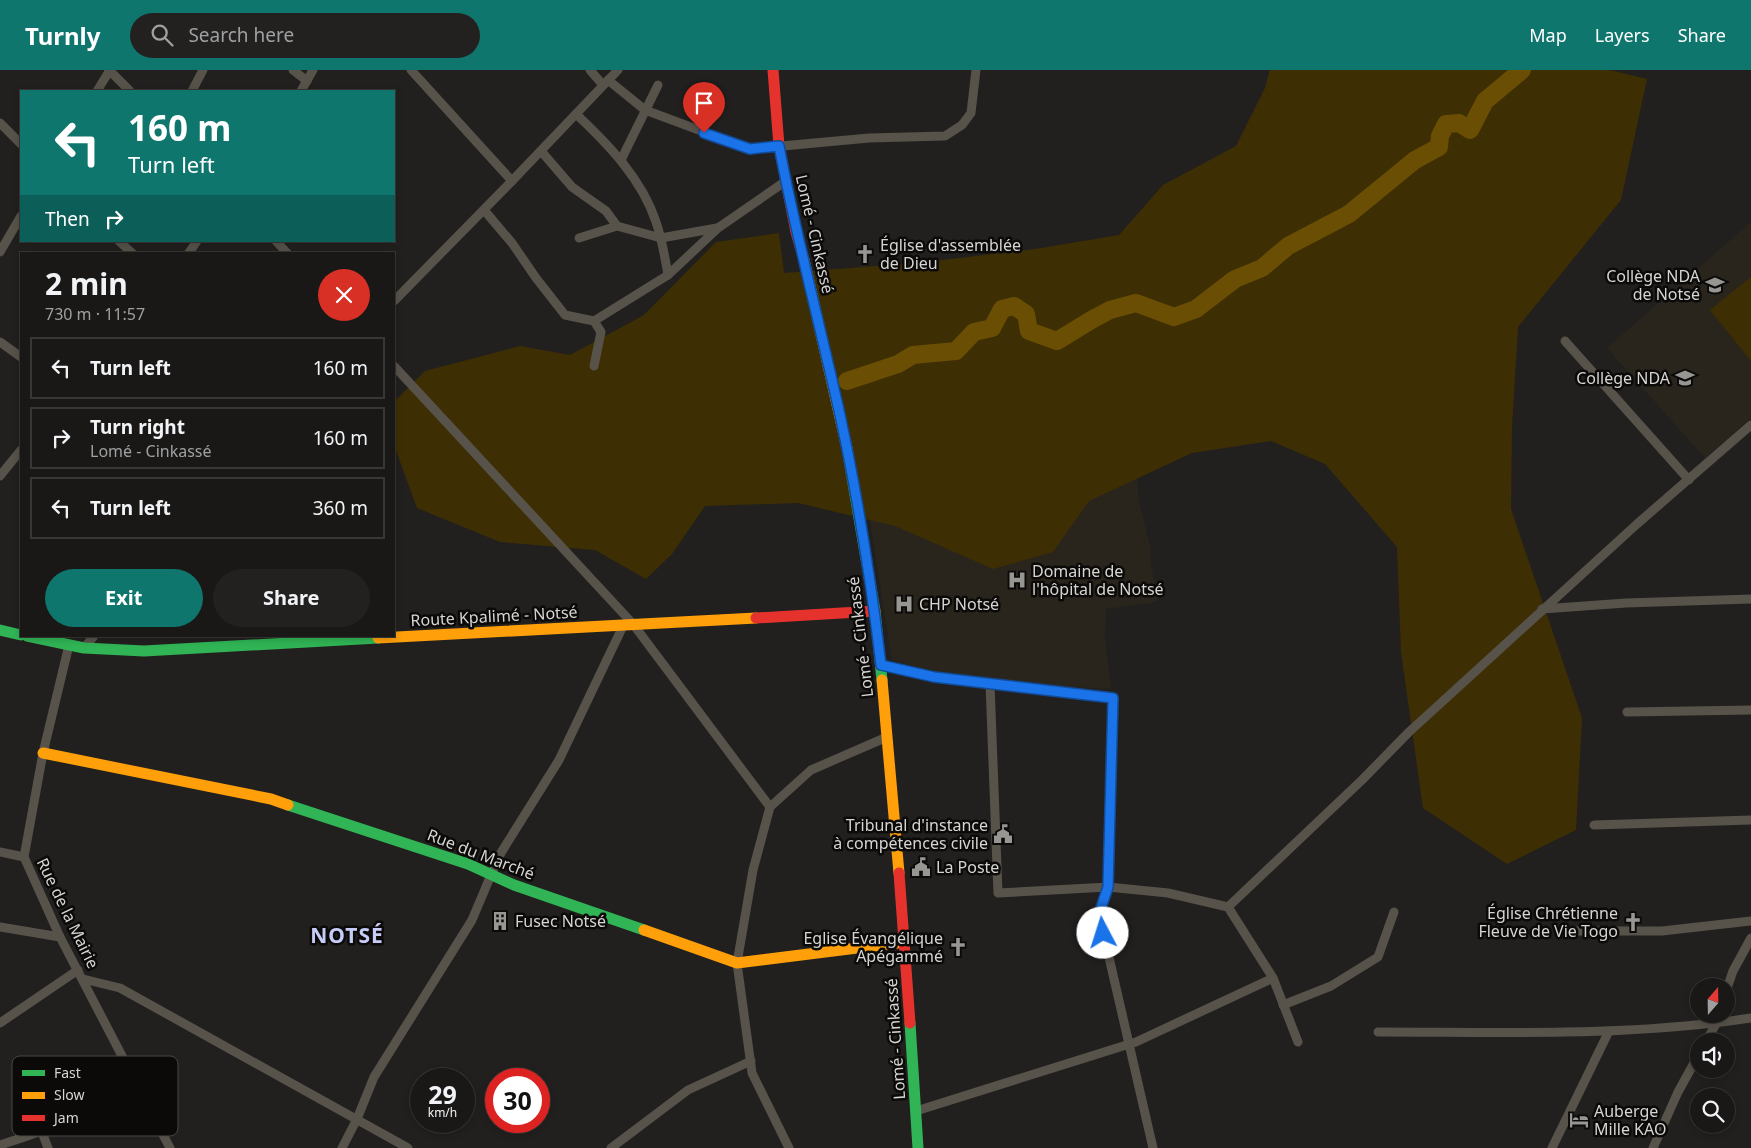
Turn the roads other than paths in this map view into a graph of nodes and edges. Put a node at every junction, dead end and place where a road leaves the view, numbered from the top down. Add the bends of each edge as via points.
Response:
1 (109, 70) edge
2 (203, 70) edge
3 (293, 70) edge
4 (313, 70) edge
5 (411, 70) edge
6 (590, 70) edge
7 (618, 70) edge
8 (773, 70) edge
9 (976, 70) edge
10 (307, 81) junction
11 (606, 82) junction
12 (658, 85) dead end
13 (98, 90) edge
14 (129, 90) edge
15 (193, 90) edge
16 (302, 90) edge
17 (645, 110) junction
18 (576, 114) junction
19 (0, 123) edge
20 (20, 143) edge
21 (779, 146) junction
22 (541, 150) junction
23 (620, 160) junction
24 (512, 181) junction
25 (786, 181) junction
26 (484, 210) junction
27 (20, 218) edge
28 (616, 226) junction
29 (718, 228) junction
30 (578, 238) dead end
31 (661, 238) junction
32 (120, 242) edge
33 (277, 242) edge
34 (0, 252) edge
35 (131, 252) edge
36 (286, 252) edge
37 (668, 275) junction
38 (395, 300) edge
39 (594, 321) junction
40 (1565, 341) dead end
41 (0, 342) edge
42 (20, 356) edge
43 (594, 366) dead end
44 (395, 367) edge
45 (1751, 425) edge
46 (20, 451) edge
47 (0, 476) edge
48 (1689, 480) junction
49 (1751, 599) edge
50 (1542, 609) junction
51 (875, 611) junction
52 (628, 625) junction
53 (0, 630) edge
54 (20, 635) edge
55 (395, 635) edge
56 (32, 637) edge
57 (93, 637) edge
58 (346, 637) edge
59 (322, 638) edge
60 (213, 641) edge
61 (69, 645) junction
62 (84, 648) junction
63 (881, 665) junction
64 (990, 684) junction
65 (1751, 710) edge
66 (1627, 712) dead end
67 (887, 737) junction
68 (44, 753) junction
69 (770, 807) junction
70 (1751, 820) edge
71 (1594, 825) dead end
72 (0, 852) edge
73 (24, 857) junction
74 (492, 874) junction
75 (1108, 887) junction
76 (1228, 907) junction
77 (1394, 912) dead end
78 (1751, 921) edge
79 (0, 927) edge
80 (1560, 931) dead end
81 (60, 938) junction
82 (1751, 938) edge
83 (905, 942) junction
84 (737, 963) junction
85 (78, 970) junction
86 (1273, 978) junction
87 (1731, 978) edge
88 (83, 979) junction
89 (1283, 1005) junction
90 (1751, 1018) edge
91 (0, 1023) edge
92 (1716, 1024) junction
93 (1609, 1031) junction
94 (1378, 1032) dead end
95 (1711, 1033) edge
96 (1298, 1042) dead end
97 (1128, 1044) junction
98 (122, 1056) edge
99 (751, 1061) junction
100 (1690, 1070) edge
101 (916, 1111) junction
102 (357, 1119) junction
103 (29, 1136) edge
104 (44, 1136) edge
105 (164, 1136) edge
106 (0, 1145) edge
107 (784, 1146) edge
108 (48, 1148) edge
109 (170, 1148) edge
110 (342, 1148) edge
111 (408, 1148) edge
112 (610, 1148) edge
113 (918, 1148) edge
114 (1152, 1148) edge
115 (1552, 1148) edge
116 (1653, 1148) edge

1 - 13 street
1 - 14 street
2 - 15 street
3 - 10 street
4 - 10 street
5 - 24 street
6 - 11 street
7 - 11 street
8 - 21 main road, Lomé - Cinkassé
9 - 21 street via 970,113 962,125 945,136 869,138
10 - 16 street
11 - 17 street
11 - 18 street
12 - 17 street
17 - 21 street via 750,149
17 - 23 street
18 - 22 street
18 - 23 street
19 - 20 street
21 - 25 main road, Lomé - Cinkassé
22 - 24 street
22 - 28 street via 572,187 606,211
23 - 31 street via 638,185
24 - 26 street
25 - 29 street
25 - 51 main road, Lomé - Cinkassé via 849,458
26 - 38 street
26 - 39 street via 565,314
27 - 34 street
28 - 30 street
28 - 31 street
29 - 31 street
29 - 37 street
31 - 37 street
32 - 35 street
33 - 36 street
37 - 39 street
39 - 43 street via 602,332
40 - 48 street
41 - 42 street
44 - 52 street
45 - 48 street
46 - 47 street
48 - 50 street
49 - 50 street
50 - 76 street
51 - 52 main road, Route Kpalimé - Notsé
51 - 63 main road, Lomé - Cinkassé
52 - 55 main road, Route Kpalimé - Notsé
52 - 69 street
52 - 74 street via 559,760 499,856
53 - 54 main road
56 - 61 main road, Route Kpalimé - Notsé
57 - 62 street
58 - 59 main road, Route Kpalimé - Notsé
59 - 60 main road, Route Kpalimé - Notsé
60 - 62 main road, Route Kpalimé - Notsé via 144,650
61 - 62 main road, Route Kpalimé - Notsé
61 - 68 street, Rue de la Mairie
63 - 64 street via 934,677
63 - 67 main road, Lomé - Cinkassé
64 - 75 street via 1113,698
64 - 75 street via 998,893
65 - 66 street
67 - 69 street via 811,770
67 - 83 main road, Lomé - Cinkassé
68 - 73 street, Rue de la Mairie
68 - 74 main road, Rue du Marché via 271,799
69 - 84 street via 753,870
70 - 71 street
72 - 73 street
73 - 81 street, Rue de la Mairie
74 - 84 main road, Rue du Marché via 514,885
74 - 102 street via 472,920 374,1077
75 - 76 street via 1168,893
75 - 97 street via 1099,914
76 - 86 street
77 - 89 street via 1378,957 1331,986
78 - 80 street via 1662,931
79 - 81 street
81 - 85 street, Rue de la Mairie
82 - 87 street
83 - 84 main road, Rue du Marché
83 - 101 main road, Lomé - Cinkassé
84 - 99 street
85 - 88 street, Rue de la Mairie
85 - 91 street
86 - 89 street
86 - 97 street
88 - 98 street, Rue de la Mairie
88 - 102 street via 120,988
89 - 96 street
90 - 92 street
92 - 93 street
92 - 95 street
93 - 94 street
93 - 115 street
97 - 101 street
97 - 114 street
99 - 107 street via 752,1073
99 - 112 street via 688,1090
100 - 116 street
101 - 113 main road, Lomé - Cinkassé
102 - 110 street
102 - 111 street
103 - 106 street
104 - 108 street
105 - 109 street, Rue de la Mairie

